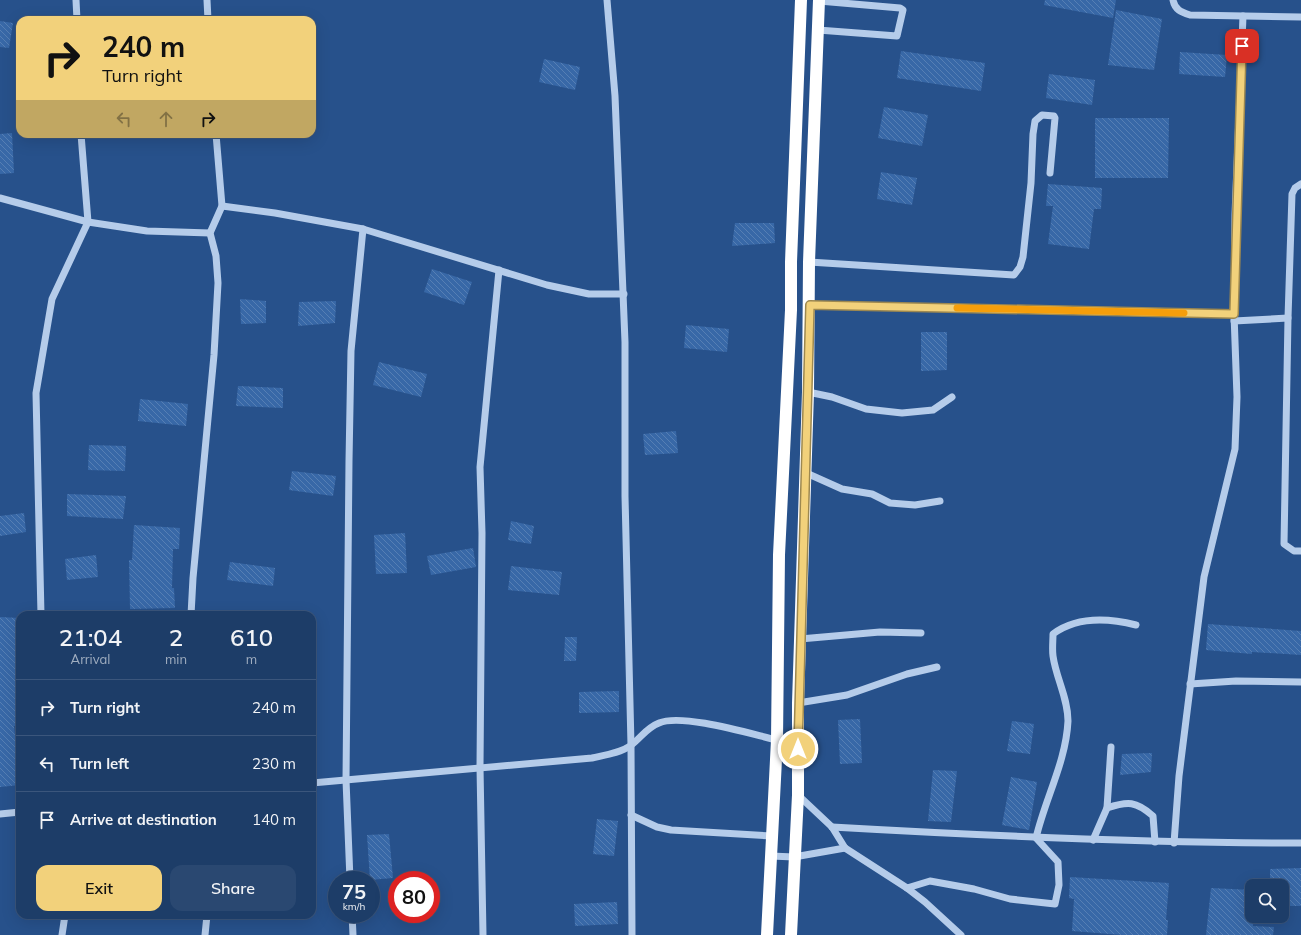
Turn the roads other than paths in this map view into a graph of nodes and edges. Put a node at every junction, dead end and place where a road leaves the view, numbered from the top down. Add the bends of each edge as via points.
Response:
1 (76, 0) edge
2 (207, 0) edge
3 (606, 0) edge
4 (801, 0) edge
5 (1173, 0) edge
6 (819, 1) edge
7 (77, 16) edge
8 (208, 16) edge
9 (1243, 16) junction
10 (1301, 17) edge
11 (818, 30) junction
12 (81, 138) edge
13 (216, 138) edge
14 (1050, 173) dead end
15 (1301, 184) edge
16 (0, 198) edge
17 (222, 206) junction
18 (88, 222) junction
19 (363, 229) junction
20 (210, 233) junction
21 (809, 262) junction
22 (499, 270) junction
23 (624, 294) junction
24 (810, 305) junction
25 (1234, 317) junction
26 (1288, 318) junction
27 (808, 392) junction
28 (952, 397) dead end
29 (804, 472) junction
30 (940, 501) dead end
31 (1301, 551) edge
32 (41, 611) edge
33 (191, 611) edge
34 (1136, 624) dead end
35 (921, 633) dead end
36 (800, 639) junction
37 (937, 667) dead end
38 (1301, 682) edge
39 (1190, 684) junction
40 (798, 703) junction
41 (776, 740) junction
42 (631, 745) junction
43 (1111, 747) dead end
44 (480, 767) junction
45 (346, 780) junction
46 (316, 783) edge
47 (798, 795) junction
48 (1107, 808) junction
49 (16, 812) edge
50 (0, 814) edge
51 (630, 815) junction
52 (832, 827) junction
53 (772, 836) junction
54 (1036, 838) junction
55 (1093, 840) junction
56 (1155, 842) junction
57 (1174, 843) junction
58 (1301, 843) edge
59 (845, 848) junction
60 (771, 856) junction
61 (794, 857) junction
62 (350, 871) edge
63 (907, 888) junction
64 (64, 919) edge
65 (207, 919) edge
66 (352, 923) edge
67 (62, 935) edge
68 (205, 935) edge
69 (353, 935) edge
70 (483, 935) edge
71 (632, 935) edge
72 (767, 935) edge
73 (791, 935) edge
74 (961, 935) edge

1 - 7 street
2 - 8 street
3 - 23 street via 615,96
4 - 41 highway via 791,310 779,556
5 - 9 street via 1178,11 1190,15
6 - 11 highway
6 - 11 street via 903,10 897,36
9 - 10 street
9 - 25 street via 1238,108
11 - 21 highway
12 - 18 street
13 - 17 street
14 - 21 street via 1055,118 1042,115 1035,121 1033,134 1023,257 1020,267 1014,274
15 - 26 street via 1292,194
16 - 18 street
17 - 19 street
17 - 20 street
18 - 20 street via 147,231
18 - 32 street via 52,299 36,393
19 - 22 street
19 - 45 street via 351,351
20 - 33 street via 216,256 218,283
21 - 24 highway
22 - 23 street via 547,285 589,294
22 - 44 street via 480,467
23 - 42 street via 624,496
24 - 25 street
24 - 27 highway
25 - 26 street
25 - 39 street via 1237,397 1235,449 1204,577
26 - 31 street via 1284,544 1294,551
27 - 28 street via 832,397 866,410 902,413 933,410
27 - 29 highway
29 - 30 street via 842,489 872,494 890,503 915,506
29 - 36 highway
34 - 54 street via 1115,620 1080,622 1064,626 1053,634 1053,656 1068,721 1052,792 1042,814
35 - 36 street via 880,632
36 - 40 highway
37 - 40 street via 907,674 847,695
38 - 39 street via 1236,680
39 - 57 street
40 - 47 highway
41 - 42 street via 735,730 672,720 648,727
41 - 53 highway
42 - 44 street via 621,751 592,758
42 - 51 street
43 - 48 street
44 - 45 street
44 - 70 street
45 - 46 street
45 - 62 street
47 - 52 street
47 - 61 highway
48 - 55 street
48 - 56 street via 1124,802 1142,806 1153,816
49 - 50 street
51 - 53 street via 671,830
51 - 71 street
52 - 54 street
52 - 59 street
53 - 60 highway
54 - 55 street
54 - 63 street via 1058,862 1059,885 1055,904 1010,900 974,889 930,882
55 - 56 street
56 - 57 street
57 - 58 street
59 - 61 street
59 - 63 street
60 - 61 street
60 - 72 highway
61 - 73 highway
63 - 74 street
64 - 67 street
65 - 68 street
66 - 69 street

